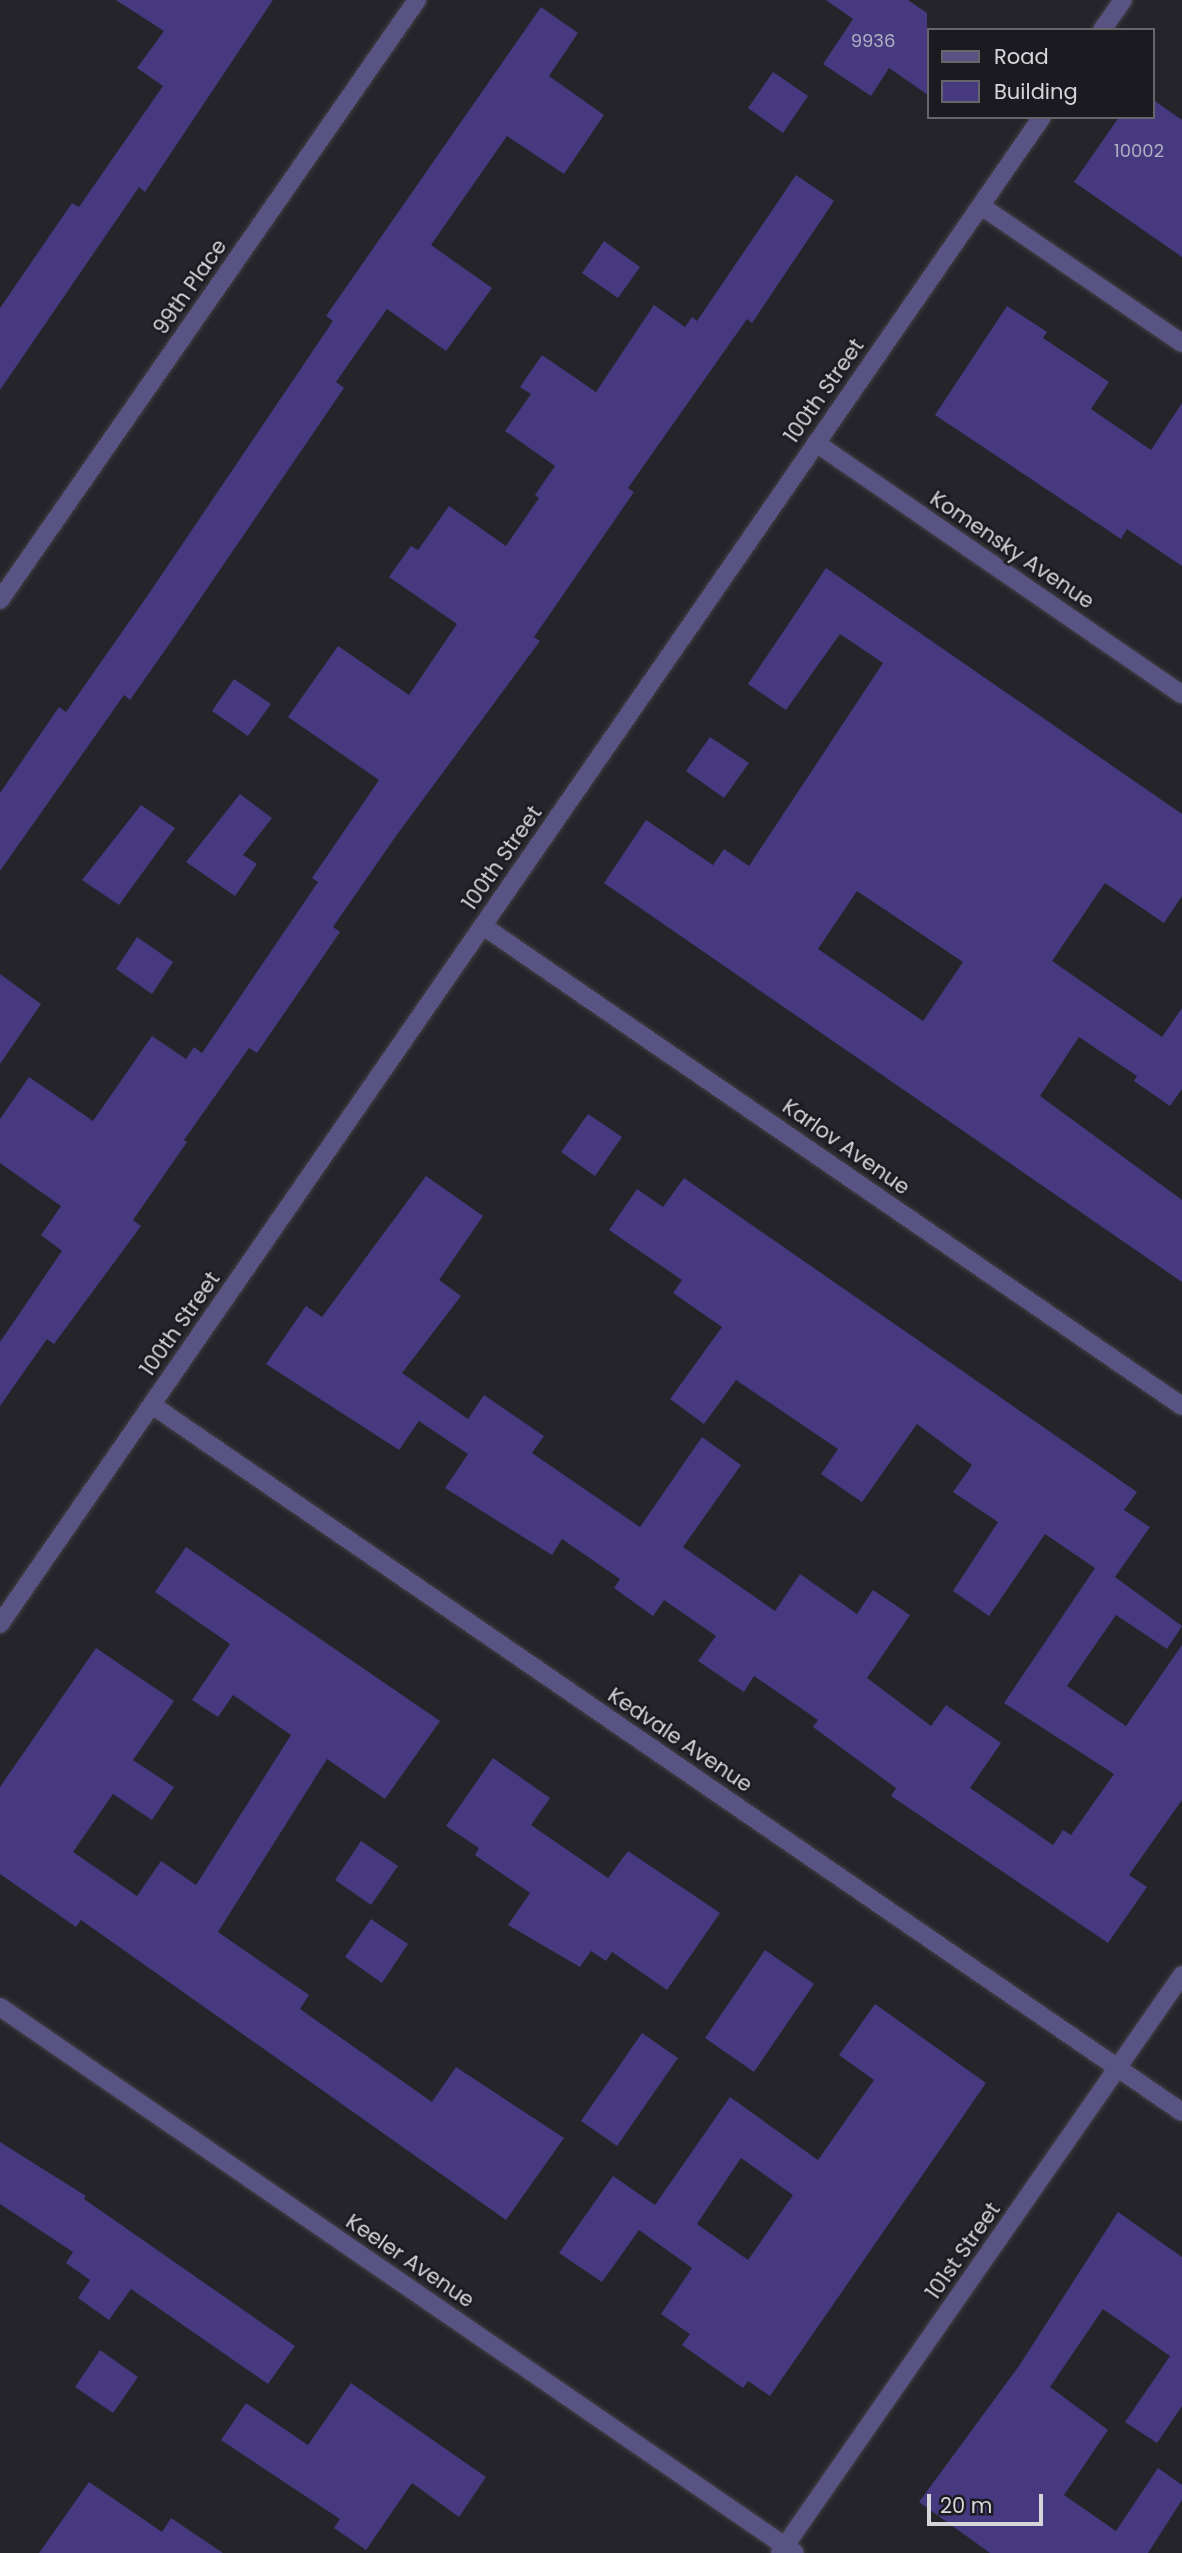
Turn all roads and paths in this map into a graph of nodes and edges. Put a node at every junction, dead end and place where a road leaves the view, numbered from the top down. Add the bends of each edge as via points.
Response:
1 (417, 0) edge
2 (1123, 0) edge
3 (1103, 28) edge
4 (1041, 119) edge
5 (981, 206) junction
6 (1182, 343) edge
7 (816, 443) junction
8 (0, 600) edge
9 (1182, 695) edge
10 (483, 926) junction
11 (152, 1405) junction
12 (1182, 1406) edge
13 (0, 1624) edge
14 (1182, 1975) edge
15 (0, 2007) edge
16 (1117, 2068) junction
17 (1182, 2112) edge
18 (787, 2551) edge

1 - 8 street, 99th Place
2 - 3 street
4 - 5 street, 100th Street
5 - 6 street
5 - 7 street, 100th Street
7 - 9 street, Komensky Avenue
7 - 10 street, 100th Street
10 - 11 street, 100th Street
10 - 12 street, Karlov Avenue
11 - 13 street, 100th Street
11 - 16 street, Kedvale Avenue
14 - 16 street, 101st Street
15 - 18 street, Keeler Avenue
16 - 17 street, Kedvale Avenue
16 - 18 street, 101st Street

